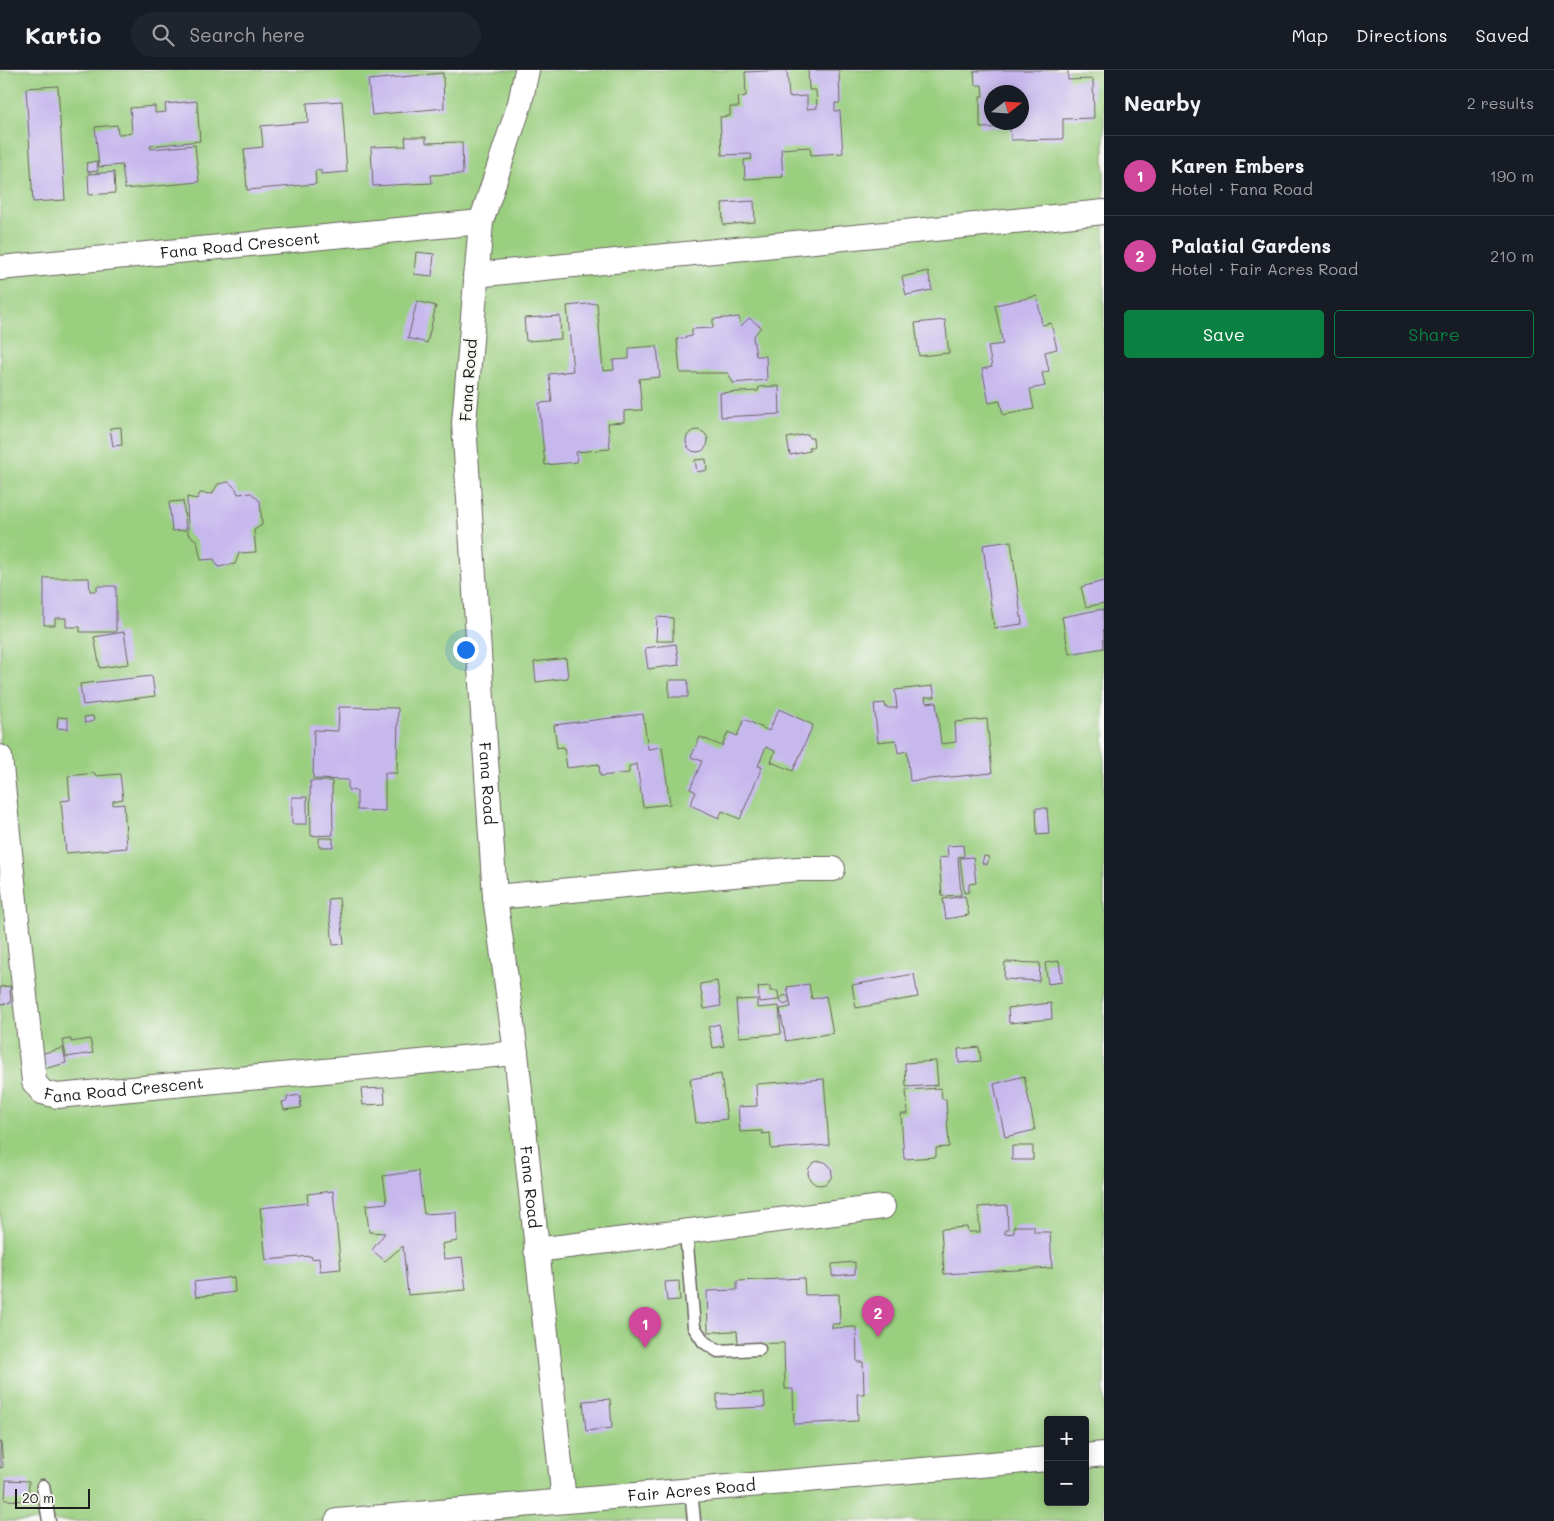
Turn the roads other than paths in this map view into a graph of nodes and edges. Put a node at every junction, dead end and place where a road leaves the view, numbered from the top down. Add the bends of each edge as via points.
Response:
1 (527, 70) edge
2 (1104, 212) edge
3 (482, 222) junction
4 (0, 268) edge
5 (476, 275) junction
6 (0, 758) edge
7 (834, 869) dead end
8 (495, 896) junction
9 (516, 1054) junction
10 (883, 1207) dead end
11 (686, 1233) junction
12 (536, 1250) junction
13 (759, 1349) dead end
14 (1104, 1454) edge
15 (1089, 1456) edge
16 (1044, 1459) edge
17 (43, 1486) dead end
18 (691, 1489) junction
19 (564, 1501) junction
20 (49, 1521) edge
21 (337, 1521) edge
22 (694, 1521) edge

1 - 3 street, Fana Road via 520,103
2 - 5 street
3 - 4 street, Fana Road Crescent
3 - 5 street, Fana Road
5 - 8 street, Fana Road via 464,423
6 - 9 street, Fana Road Crescent via 34,1082 42,1092 57,1096
7 - 8 street via 798,869
8 - 9 street, Fana Road
9 - 12 street, Fana Road
10 - 11 street
11 - 12 street
11 - 13 lane via 694,1327 704,1342 718,1351
12 - 19 street, Fana Road
14 - 15 street
16 - 18 street, Fair Acres Road
17 - 20 lane
18 - 19 street, Fair Acres Road
18 - 22 lane
19 - 21 street, Fair Acres Road

